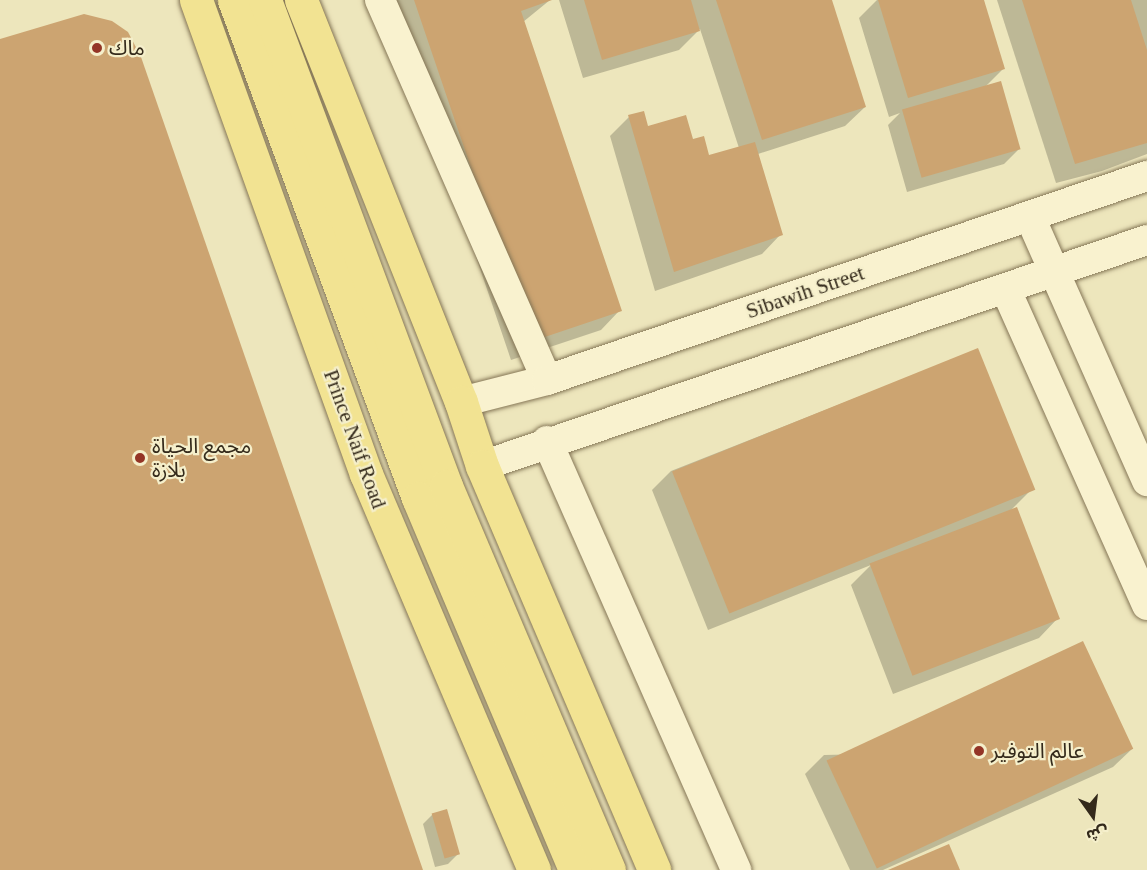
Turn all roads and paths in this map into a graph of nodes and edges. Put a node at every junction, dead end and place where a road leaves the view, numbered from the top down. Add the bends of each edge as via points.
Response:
1 (170, 0) edge
2 (196, 0) edge
3 (234, 0) edge
4 (265, 0) edge
5 (301, 0) edge
6 (322, 0) edge
7 (380, 0) edge
8 (214, 42) junction
9 (336, 88) junction
10 (1147, 176) edge
11 (1030, 217) junction
12 (1147, 240) edge
13 (1053, 273) junction
14 (1006, 290) junction
15 (547, 380) junction
16 (461, 402) junction
17 (547, 441) junction
18 (482, 466) junction
19 (1147, 481) edge
20 (1147, 605) edge
21 (560, 797) junction
22 (534, 870) edge
23 (575, 870) edge
24 (609, 870) edge
25 (654, 870) edge
26 (736, 870) edge

1 - 8 main road
2 - 8 main road, Prince Naif Road
3 - 21 main road via 418,498
4 - 21 main road
5 - 9 main road
6 - 9 main road
7 - 15 street
8 - 22 main road, Prince Naif Road via 366,474
9 - 16 main road
10 - 11 street, Sibawih Street
11 - 13 street
11 - 15 street, Sibawih Street
12 - 13 street
13 - 14 street
13 - 19 street
14 - 17 street
14 - 20 street
15 - 16 street, Sibawih Street
16 - 18 main road
17 - 18 street
17 - 26 street
18 - 25 main road
21 - 23 main road
21 - 24 main road

